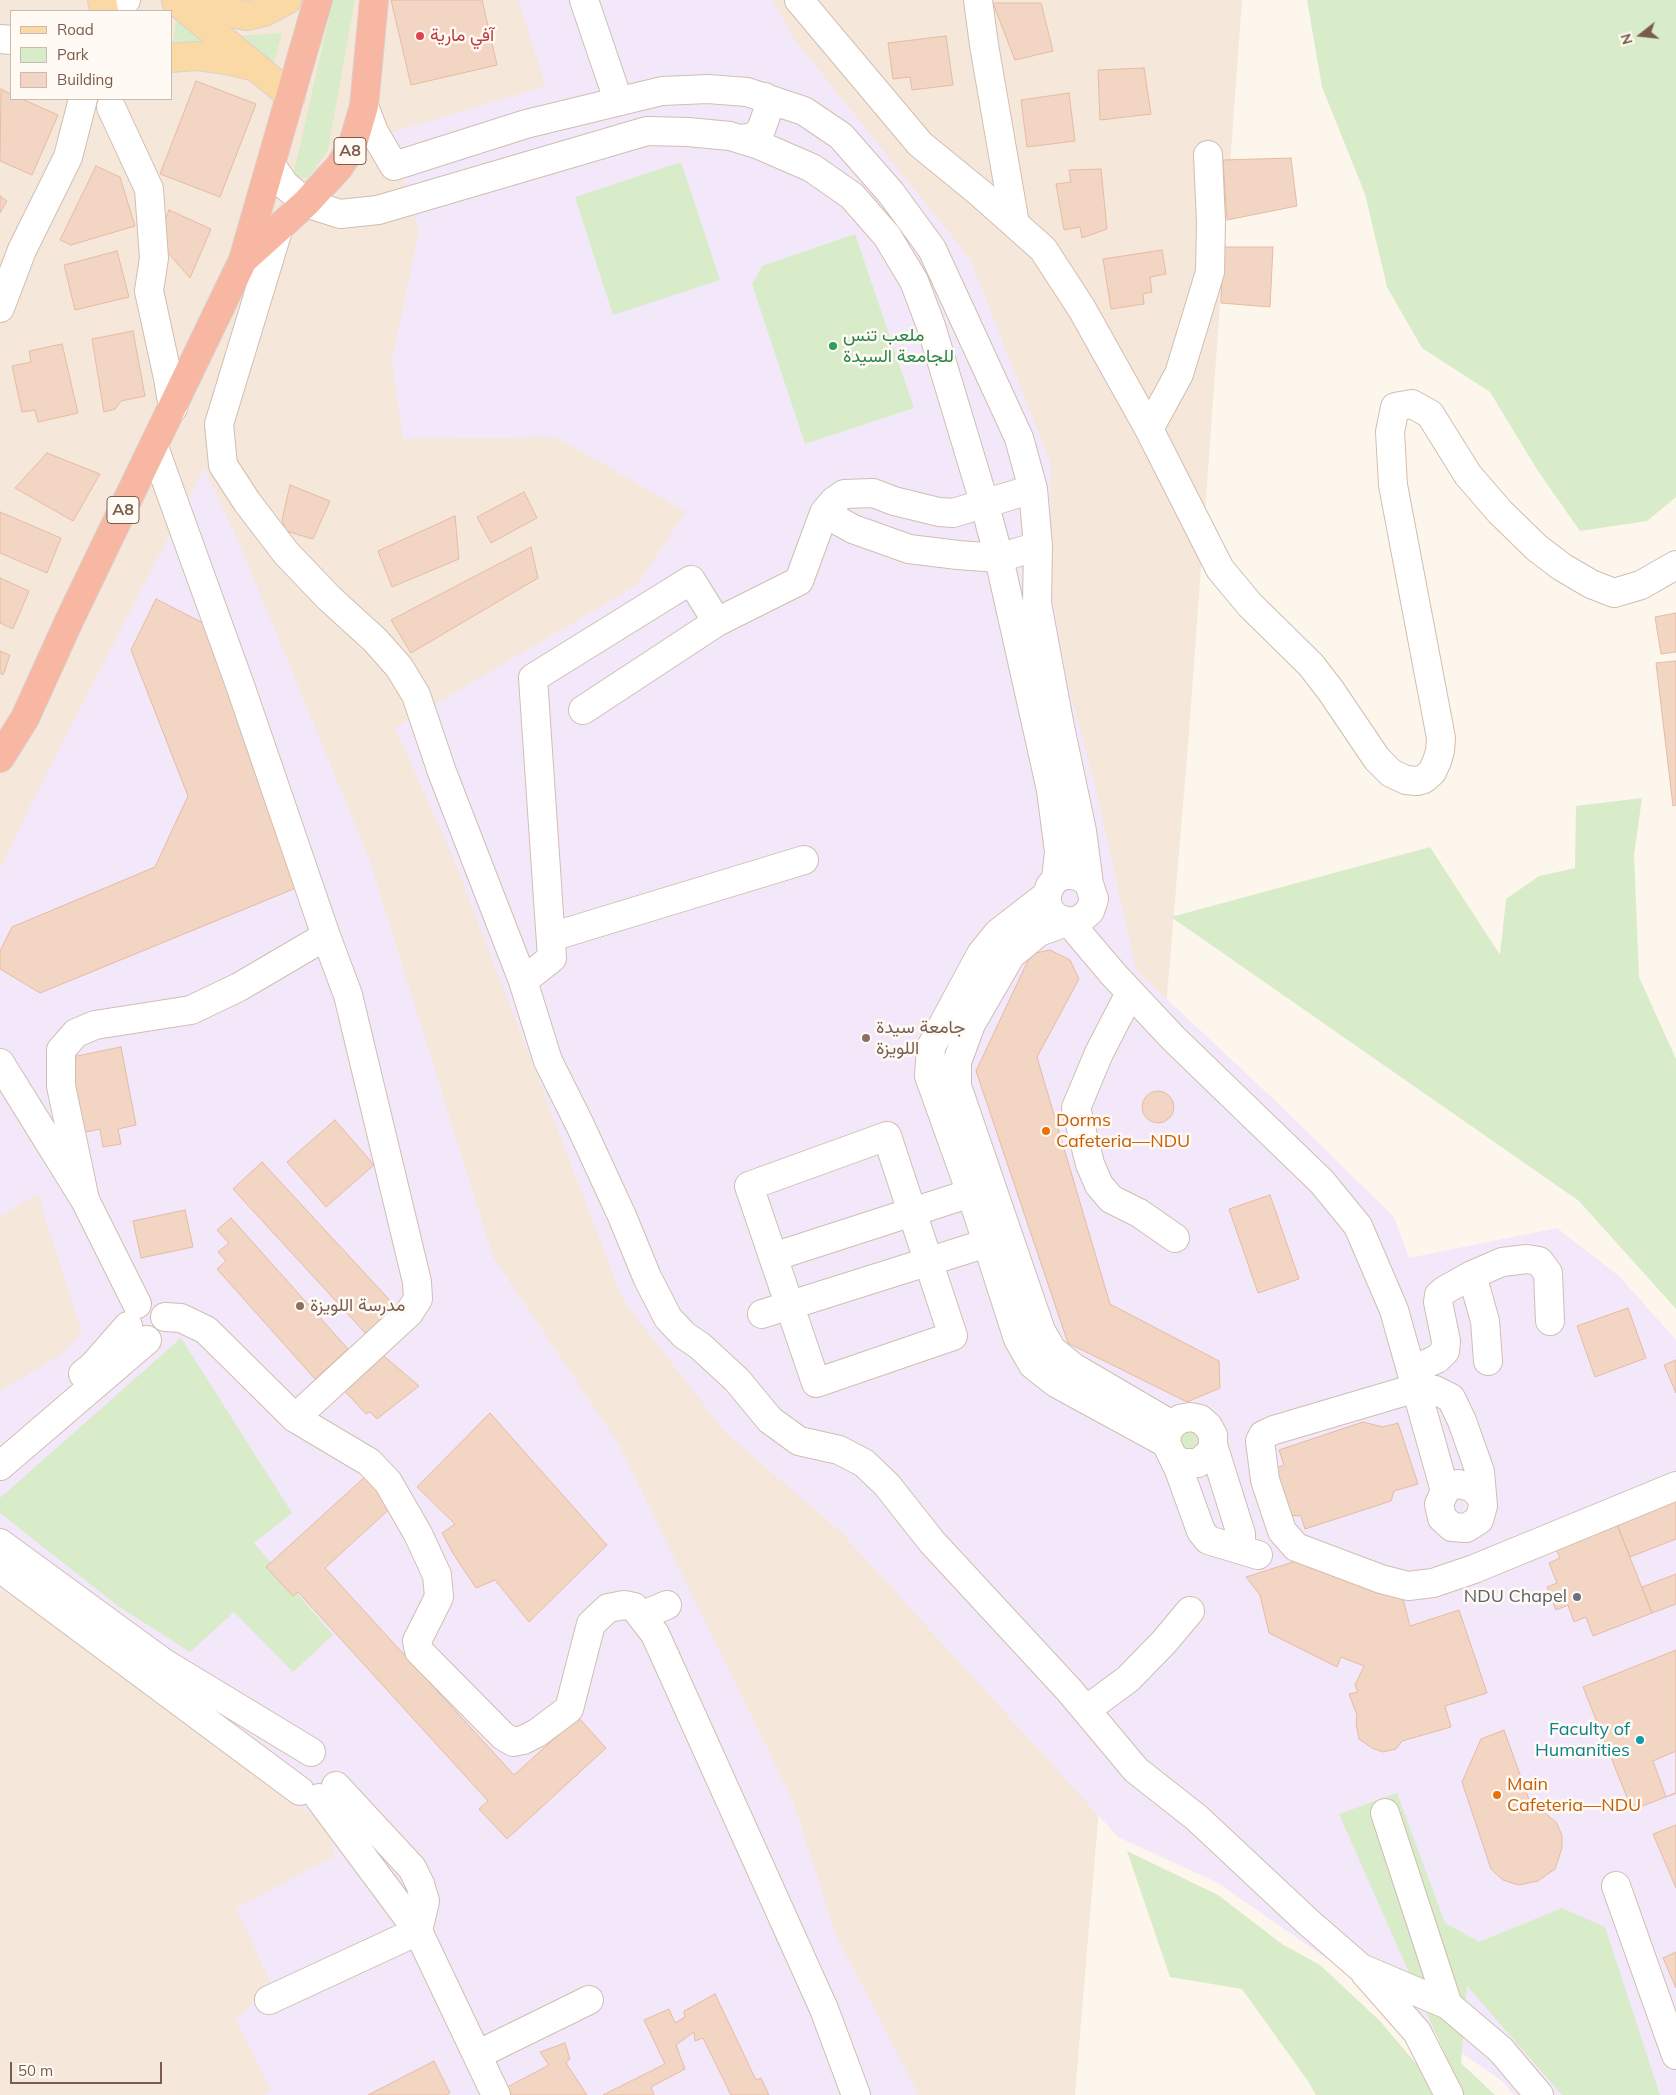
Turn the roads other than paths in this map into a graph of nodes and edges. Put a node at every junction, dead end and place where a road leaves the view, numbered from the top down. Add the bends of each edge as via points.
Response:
1 (126, 0) edge
2 (287, 0) edge
3 (318, 0) edge
4 (374, 0) edge
5 (584, 0) edge
6 (799, 0) edge
7 (978, 0) edge
8 (170, 3) edge
9 (116, 10) edge
10 (172, 58) edge
11 (257, 68) junction
12 (291, 96) junction
13 (765, 97) junction
14 (83, 100) edge
15 (618, 100) junction
16 (114, 103) edge
17 (364, 106) junction
18 (741, 139) junction
19 (1208, 155) dead end
20 (68, 156) junction
21 (271, 165) junction
22 (394, 166) junction
23 (306, 202) junction
24 (378, 210) junction
25 (1014, 224) junction
26 (279, 227) junction
27 (243, 260) junction
28 (0, 307) edge
29 (173, 408) junction
30 (1150, 429) junction
31 (154, 447) junction
32 (1033, 488) junction
33 (984, 502) junction
34 (824, 513) junction
35 (1038, 546) junction
36 (999, 558) junction
37 (1676, 565) edge
38 (717, 622) junction
39 (584, 710) dead end
40 (0, 758) edge
41 (804, 860) dead end
42 (1052, 887) junction
43 (1092, 892) junction
44 (1068, 922) junction
45 (326, 936) junction
46 (551, 937) junction
47 (523, 981) junction
48 (1122, 983) junction
49 (0, 1063) edge
50 (971, 1193) junction
51 (85, 1200) junction
52 (912, 1212) junction
53 (1176, 1238) dead end
54 (988, 1243) junction
55 (772, 1257) junction
56 (929, 1262) junction
57 (1472, 1275) junction
58 (790, 1307) junction
59 (762, 1314) dead end
60 (1550, 1320) dead end
61 (137, 1324) junction
62 (1488, 1361) dead end
63 (1414, 1379) junction
64 (295, 1418) junction
65 (1462, 1421) junction
66 (1429, 1433) junction
67 (0, 1440) edge
68 (1171, 1442) junction
69 (1213, 1445) junction
70 (0, 1466) edge
71 (1676, 1486) edge
72 (1444, 1491) junction
73 (1482, 1498) junction
74 (0, 1543) edge
75 (0, 1568) edge
76 (667, 1605) dead end
77 (1190, 1611) dead end
78 (641, 1616) junction
79 (1086, 1710) junction
80 (310, 1752) junction
81 (318, 1791) junction
82 (1385, 1813) dead end
83 (1616, 1886) dead end
84 (418, 1930) junction
85 (1361, 1968) junction
86 (268, 2000) dead end
87 (589, 2000) dead end
88 (1448, 2005) junction
89 (477, 2055) junction
90 (1676, 2055) edge
91 (496, 2095) edge
92 (856, 2095) edge
93 (1449, 2095) edge
94 (1539, 2095) edge

1 - 9 street
2 - 8 main road via 264,12 246,16
3 - 12 highway, A8
4 - 17 highway, A8
5 - 15 street
6 - 25 street via 920,144
7 - 25 street
8 - 11 main road
10 - 11 main road via 195,56
11 - 12 main road
12 - 21 highway, A8
13 - 15 street via 708,89 662,91
13 - 18 street via 768,110 761,130 753,137
13 - 32 street via 804,111 841,136 891,193 932,249 1018,438
14 - 20 street
15 - 22 street via 526,124
16 - 20 street
16 - 29 street via 149,189 154,258 148,291
17 - 22 street via 374,132
17 - 23 highway, A8 via 352,147 339,168
18 - 24 street via 647,131
18 - 33 street via 812,168 852,196 888,236 914,281 931,326
19 - 30 street via 1210,272 1179,374
20 - 28 street via 22,250
21 - 23 street via 285,185
21 - 27 highway, A8
22 - 24 street via 394,183
23 - 24 street via 340,214
23 - 26 highway, A8
25 - 30 street via 1043,249
26 - 27 highway, A8
26 - 47 street via 219,424 223,465 246,502 286,552 329,598 376,640 416,694 442,772
27 - 29 highway, A8
29 - 31 highway, A8
30 - 37 street via 1220,569 1232,586 1311,666 1377,759 1406,780 1424,779 1432,772 1441,738 1393,485 1390,432 1394,407 1412,404 1430,414 1468,475 1500,512 1537,548 1591,584 1614,593 1641,585
31 - 40 highway, A8 via 25,718
31 - 45 street
32 - 33 street
32 - 35 street
33 - 34 street via 953,513 894,501 874,493 844,494
33 - 36 street
34 - 36 street via 853,529 909,549
34 - 38 street via 799,581
35 - 36 street
35 - 43 street via 1038,603
36 - 42 street via 1051,790 1059,852
38 - 39 street
38 - 46 street via 691,580 534,678
41 - 46 street
42 - 43 street via 1064,875 1074,875 1082,878
42 - 44 street via 1047,904 1057,918
42 - 50 street via 998,933 981,954 931,1047 929,1076
43 - 44 street via 1090,910 1086,915
43 - 48 street
44 - 48 street
44 - 68 street via 1040,932 1011,955 972,1024 957,1062 957,1086 1041,1331 1052,1350
45 - 51 street via 239,988 191,1010 95,1026 76,1033 61,1050 61,1086
45 - 64 street via 348,995 417,1282 418,1299 409,1314
46 - 47 street via 552,958
47 - 79 street via 548,1061 668,1318 737,1380 770,1420 799,1441 839,1450 864,1463
48 - 53 street via 1099,1053 1076,1108 1090,1164 1099,1185 1111,1199
48 - 63 street via 1173,1038 1322,1182 1358,1226 1394,1310
49 - 51 street
50 - 52 street
50 - 54 street
51 - 61 street
52 - 55 street
52 - 55 street via 887,1136 749,1186
52 - 56 street
54 - 56 street
54 - 68 street via 1018,1339 1033,1365 1056,1383
55 - 58 street
56 - 58 street
56 - 58 street via 953,1336 816,1383
57 - 60 street via 1502,1262 1539,1261 1548,1273
57 - 62 street via 1485,1320
57 - 63 street via 1440,1295 1438,1302 1445,1351
58 - 59 street
61 - 64 street via 155,1338 162,1333 165,1317 181,1318 206,1330
61 - 67 street via 93,1366
61 - 70 street
63 - 65 street via 1451,1398
63 - 66 street
63 - 71 street via 1263,1435 1260,1441 1264,1480 1282,1532 1296,1547 1381,1579 1408,1586 1433,1583
64 - 78 street via 369,1462 388,1482 438,1575 439,1597 420,1632 419,1650 508,1739 514,1742 530,1736 569,1709 591,1624 608,1608 624,1604 634,1607
65 - 66 street
65 - 73 street via 1480,1472
66 - 72 street
68 - 69 street via 1182,1463 1198,1463 1205,1459
68 - 69 street via 1180,1419 1190,1417 1200,1419 1208,1426 1213,1435
68 - 69 street via 1201,1531 1208,1540 1249,1552
72 - 73 street via 1450,1486 1465,1484
72 - 73 street via 1439,1511 1446,1523 1459,1529 1479,1520
74 - 80 street via 164,1663
75 - 81 street
76 - 78 street
77 - 79 street via 1128,1679
78 - 92 street via 654,1634 824,2009
79 - 85 street via 1136,1770 1197,1818
80 - 81 street via 300,1758 294,1768 294,1780
80 - 81 street via 321,1752 337,1765 339,1776
81 - 84 street
82 - 88 street
83 - 90 street
84 - 86 street
84 - 89 street
85 - 88 street
85 - 93 street via 1416,2032
87 - 89 street
88 - 94 street via 1501,2050
89 - 91 street

